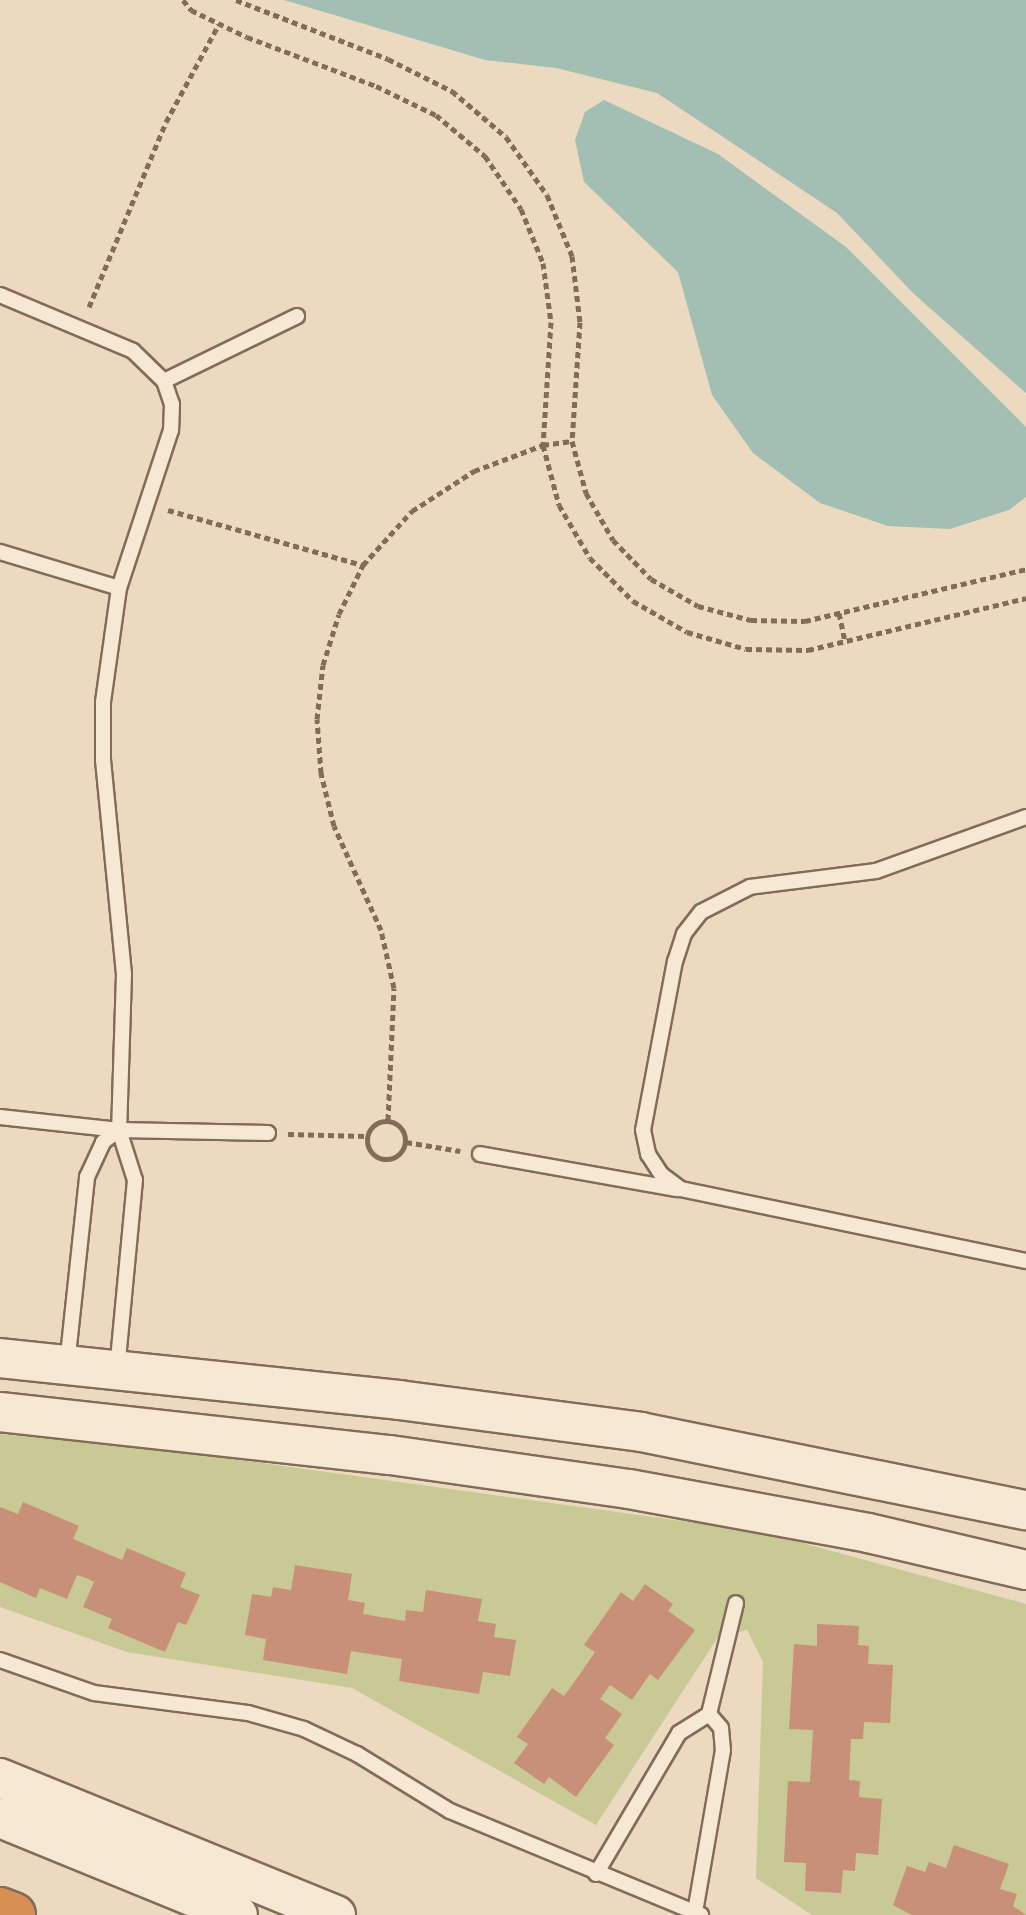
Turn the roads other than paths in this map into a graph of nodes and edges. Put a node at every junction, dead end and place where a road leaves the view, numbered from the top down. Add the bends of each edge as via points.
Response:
1 (0, 295) edge
2 (297, 316) dead end
3 (164, 381) junction
4 (0, 552) edge
5 (119, 588) junction
6 (1026, 817) edge
7 (0, 1117) edge
8 (119, 1130) junction
9 (268, 1133) road end
10 (480, 1154) road end
11 (681, 1189) junction
12 (1026, 1261) edge
13 (0, 1358) edge
14 (67, 1367) junction
15 (117, 1371) junction
16 (0, 1412) edge
17 (63, 1419) junction
18 (112, 1425) junction
19 (1026, 1510) edge
20 (1026, 1570) edge
21 (736, 1603) dead end
22 (0, 1660) edge
23 (709, 1714) junction
24 (0, 1778) edge
25 (0, 1818) edge
26 (596, 1874) junction
27 (0, 1910) edge
28 (698, 1914) edge
29 (13, 1915) edge
30 (238, 1915) edge
31 (336, 1915) edge

1 - 3 lane via 133,351
2 - 3 lane
3 - 5 lane via 172,404 171,430
4 - 5 lane
5 - 8 lane via 103,731 124,974
6 - 11 lane via 876,871 750,887 723,896 701,912 684,934 675,961 643,1130 654,1164
7 - 8 lane
8 - 9 lane
8 - 14 lane via 103,1142 87,1177
8 - 15 lane via 135,1180
10 - 11 lane
11 - 12 lane
13 - 14 street
14 - 15 street
14 - 17 street
15 - 18 street
15 - 19 street via 625,1430
16 - 17 street
17 - 18 street
18 - 20 street via 614,1486 868,1533
21 - 23 lane
22 - 26 lane via 94,1693 248,1713 304,1729 357,1754 450,1811
23 - 26 lane via 679,1733
23 - 28 lane via 721,1728 723,1750
24 - 31 street
25 - 30 street
26 - 28 lane
27 - 29 highway

